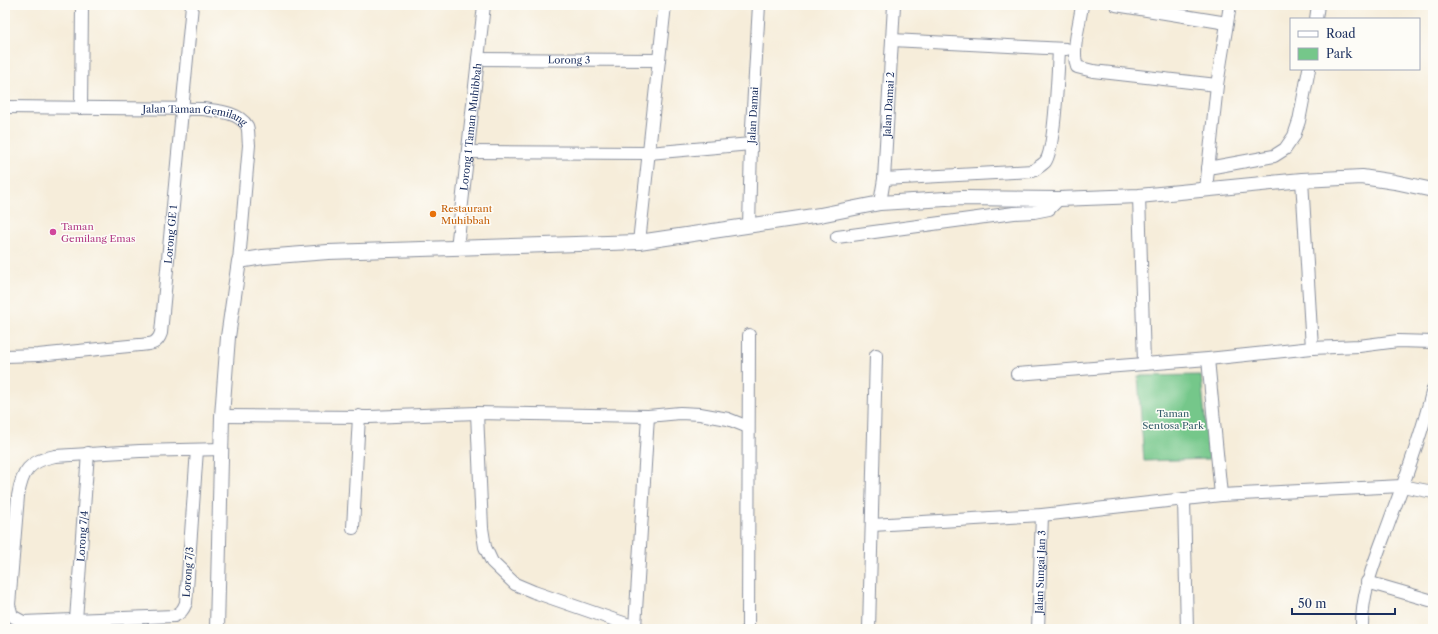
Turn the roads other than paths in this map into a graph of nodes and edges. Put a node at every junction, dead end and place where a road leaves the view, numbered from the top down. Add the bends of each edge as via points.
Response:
1 (82, 5) edge
2 (192, 5) edge
3 (484, 5) edge
4 (665, 5) edge
5 (759, 5) edge
6 (894, 5) edge
7 (1082, 5) edge
8 (1116, 5) edge
9 (1230, 5) edge
10 (1318, 5) edge
11 (1316, 18) edge
12 (1228, 23) junction
13 (892, 40) junction
14 (1059, 49) junction
15 (1075, 50) junction
16 (478, 59) junction
17 (659, 60) junction
18 (1309, 70) edge
19 (1217, 85) junction
20 (5, 107) edge
21 (81, 108) junction
22 (183, 109) junction
23 (751, 144) junction
24 (468, 152) junction
25 (649, 153) junction
26 (1208, 168) junction
27 (884, 179) junction
28 (1302, 180) junction
29 (1206, 190) junction
30 (1433, 190) edge
31 (1139, 196) junction
32 (1059, 199) junction
33 (880, 203) junction
34 (749, 226) junction
35 (837, 238) dead end
36 (639, 242) junction
37 (457, 248) junction
38 (239, 261) junction
39 (749, 335) dead end
40 (1433, 342) edge
41 (1312, 348) junction
42 (876, 355) dead end
43 (5, 356) edge
44 (1208, 359) junction
45 (1144, 363) junction
46 (1017, 374) dead end
47 (1433, 388) edge
48 (477, 413) junction
49 (222, 416) junction
50 (359, 416) junction
51 (648, 416) junction
52 (748, 427) junction
53 (222, 449) junction
54 (197, 450) junction
55 (88, 453) junction
56 (1402, 486) junction
57 (1433, 492) edge
58 (1221, 495) junction
59 (1184, 498) junction
60 (1042, 515) junction
61 (872, 525) junction
62 (354, 528) dead end
63 (1367, 582) junction
64 (1433, 600) edge
65 (76, 620) junction
66 (638, 628) edge
67 (217, 629) edge
68 (748, 629) edge
69 (869, 629) edge
70 (1038, 629) edge
71 (1187, 629) edge
72 (1362, 629) edge

1 - 21 street
2 - 22 street
3 - 16 street, Lorong 1 Taman Muhibbah
4 - 17 street
5 - 23 street, Jalan Damai
6 - 13 street, Jalan Damai 2
7 - 15 street
8 - 12 street
9 - 12 street
10 - 11 street
12 - 19 street
13 - 14 street
13 - 27 street, Jalan Damai 2
14 - 15 street
14 - 27 street via 1056,106 1050,151 1046,161 1033,171
15 - 19 street via 1077,67 1083,69
16 - 17 street, Lorong 3
16 - 24 street, Lorong 1 Taman Muhibbah
17 - 25 street
18 - 26 street via 1299,121 1294,136 1284,149 1274,156
19 - 26 street
20 - 21 street, Jalan Taman Gemilang
21 - 22 street, Jalan Taman Gemilang
22 - 38 street, Jalan Taman Gemilang via 203,108 226,113 241,120 248,127 249,145
22 - 43 street, Lorong GE 1 via 161,333 157,341 38,355
23 - 25 street
23 - 34 street, Jalan Damai
24 - 25 street
24 - 37 street, Lorong 1 Taman Muhibbah
25 - 36 street
26 - 29 street
27 - 33 street, Jalan Damai 2
28 - 29 street
28 - 30 street via 1362,178
28 - 41 street
29 - 31 street
31 - 32 street
31 - 45 street
32 - 33 street via 962,198
32 - 35 street via 1048,208 1034,212
33 - 34 street
34 - 36 street
36 - 37 street
37 - 38 street via 328,252
38 - 49 street via 228,337
39 - 52 street
40 - 41 street via 1398,341
41 - 44 street
42 - 61 street
44 - 45 street
44 - 58 street
45 - 46 street
47 - 56 street
48 - 50 street
48 - 51 street
48 - 66 street via 482,528 485,548 492,562 515,584
49 - 50 street
49 - 53 street
50 - 62 street
51 - 52 street via 680,412 700,414 728,419
51 - 66 street
52 - 68 street
53 - 54 street
53 - 67 street
54 - 55 street
54 - 65 street, Lorong 7/3 via 186,603 183,610 174,616
55 - 65 street, Lorong 7/4
55 - 65 street via 43,458 26,471 20,482 9,605 12,616 23,622
56 - 57 street
56 - 58 street
56 - 63 street
58 - 59 street
59 - 60 street
59 - 71 street
60 - 61 street
60 - 70 street, Jalan Sungai Jan 3
61 - 69 street
63 - 64 street
63 - 72 street

